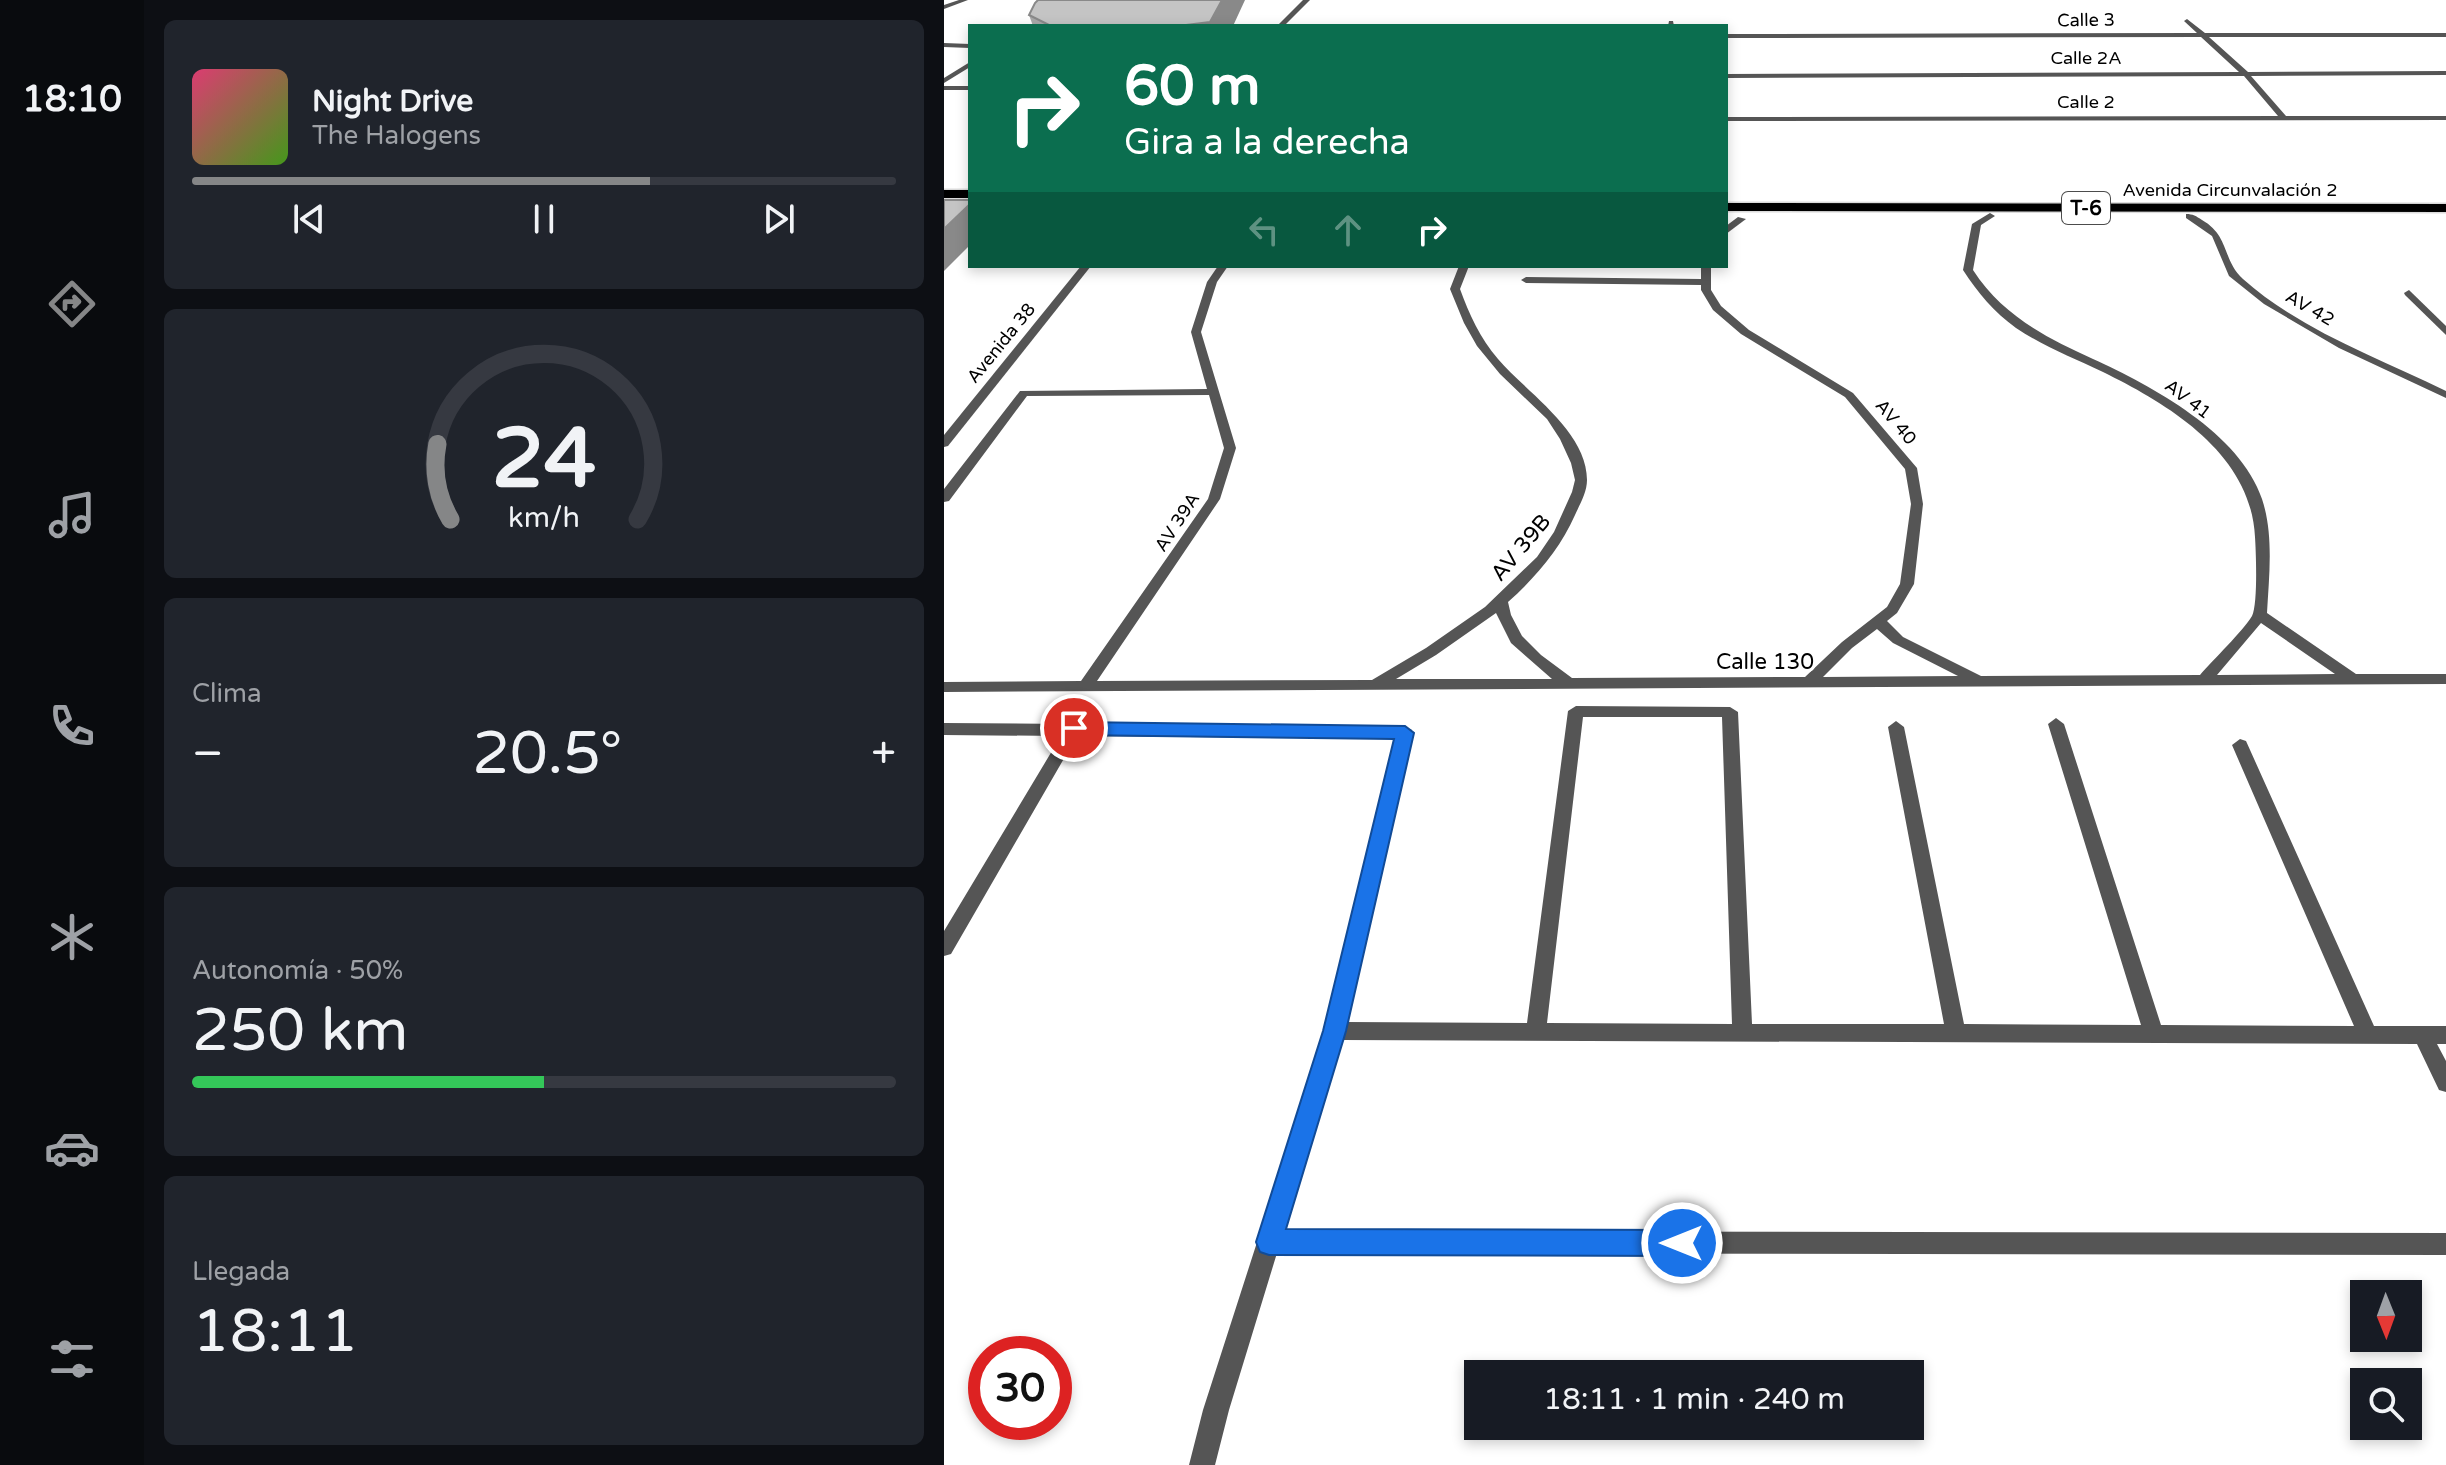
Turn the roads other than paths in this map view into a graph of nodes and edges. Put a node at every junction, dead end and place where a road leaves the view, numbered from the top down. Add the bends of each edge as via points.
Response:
1 (965, 0) edge
2 (1310, 0) edge
3 (944, 7) edge
4 (2187, 21) dead end
5 (1282, 24) edge
6 (1292, 24) edge
7 (2202, 35) junction
8 (2446, 35) edge
9 (1728, 36) edge
10 (944, 45) edge
11 (968, 46) edge
12 (968, 65) edge
13 (2245, 73) junction
14 (2446, 73) edge
15 (1728, 76) edge
16 (944, 81) edge
17 (944, 88) edge
18 (968, 88) edge
19 (2283, 117) junction
20 (2446, 118) edge
21 (1728, 119) edge
22 (944, 194) edge
23 (968, 194) edge
24 (1728, 194) edge
25 (2446, 194) edge
26 (944, 205) edge
27 (968, 205) edge
28 (1728, 207) edge
29 (2446, 208) edge
30 (1990, 216) dead end
31 (2189, 216) dead end
32 (1741, 219) dead end
33 (1728, 229) edge
34 (1084, 268) edge
35 (1222, 268) edge
36 (1463, 268) edge
37 (1706, 268) edge
38 (1526, 280) dead end
39 (1705, 282) junction
40 (2409, 293) dead end
41 (2446, 332) edge
42 (1213, 392) junction
43 (2446, 395) edge
44 (944, 443) edge
45 (944, 498) edge
46 (1501, 600) junction
47 (2260, 615) junction
48 (1877, 620) junction
49 (2352, 679) junction
50 (2446, 679) edge
51 (2204, 680) junction
52 (1982, 682) junction
53 (1808, 683) junction
54 (1570, 685) junction
55 (1372, 686) junction
56 (944, 687) edge
57 (1084, 688) junction
58 (2056, 724) dead end
59 (1896, 727) dead end
60 (1074, 728) junction
61 (944, 729) edge
62 (2240, 745) dead end
63 (944, 948) edge
64 (1335, 1031) junction
65 (1536, 1032) junction
66 (1742, 1032) junction
67 (1956, 1033) junction
68 (2154, 1034) junction
69 (2368, 1035) junction
70 (2423, 1035) junction
71 (2446, 1035) edge
72 (2446, 1083) edge
73 (1269, 1242) junction
74 (2446, 1244) edge
75 (1202, 1465) edge

1 - 3 street
2 - 5 street
2 - 6 street
4 - 7 street
7 - 8 street, Calle 3
7 - 9 street, Calle 3
7 - 13 street
10 - 11 street
12 - 16 street
13 - 14 street, Calle 2A
13 - 15 street, Calle 2A
13 - 19 street
17 - 18 street
19 - 20 street, Calle 2
19 - 21 street, Calle 2
22 - 23 highway
24 - 25 highway, Avenida Circunvalación 2 / T-6
26 - 27 highway
28 - 29 highway, Avenida Circunvalación 2 / T-6
30 - 47 street, AV 41 via 1977,224 1968,270 1998,311 2033,337 2102,366 2177,409 2250,484 2259,515
31 - 43 street, AV 42 via 2210,229 2228,272 2249,289 2306,327
32 - 33 street
34 - 44 street, Avenida 38
35 - 42 street, AV 39A via 1196,332
36 - 46 street, AV 39B via 1455,289 1480,344 1564,434 1581,481 1569,518 1542,558
37 - 39 street
38 - 39 street
39 - 48 street, AV 40 via 1717,308 1745,332 1849,395 1911,468 1917,504 1907,584 1892,610
40 - 41 street
42 - 45 street via 1024,393
42 - 57 street, AV 39A via 1230,448 1214,499
46 - 54 street via 1504,623 1518,643
46 - 55 street, AV 39B via 1416,662
47 - 49 street
47 - 51 street
48 - 52 street via 1898,640
48 - 53 street, AV 40
49 - 50 street, Calle 130
49 - 51 street, Calle 130
51 - 52 street, Calle 130
52 - 53 street, Calle 130
53 - 54 street, Calle 130
54 - 55 street, Calle 130
55 - 57 street, Calle 130
56 - 57 street, Calle 130
58 - 68 street
59 - 67 street
60 - 61 street
60 - 63 street
60 - 64 street via 1405,733
62 - 69 street
64 - 65 street
64 - 73 street
65 - 66 street
65 - 66 street via 1576,711 1730,712
66 - 67 street
67 - 68 street
68 - 69 street
69 - 70 street
70 - 71 street
70 - 72 street
73 - 74 street
73 - 75 street

